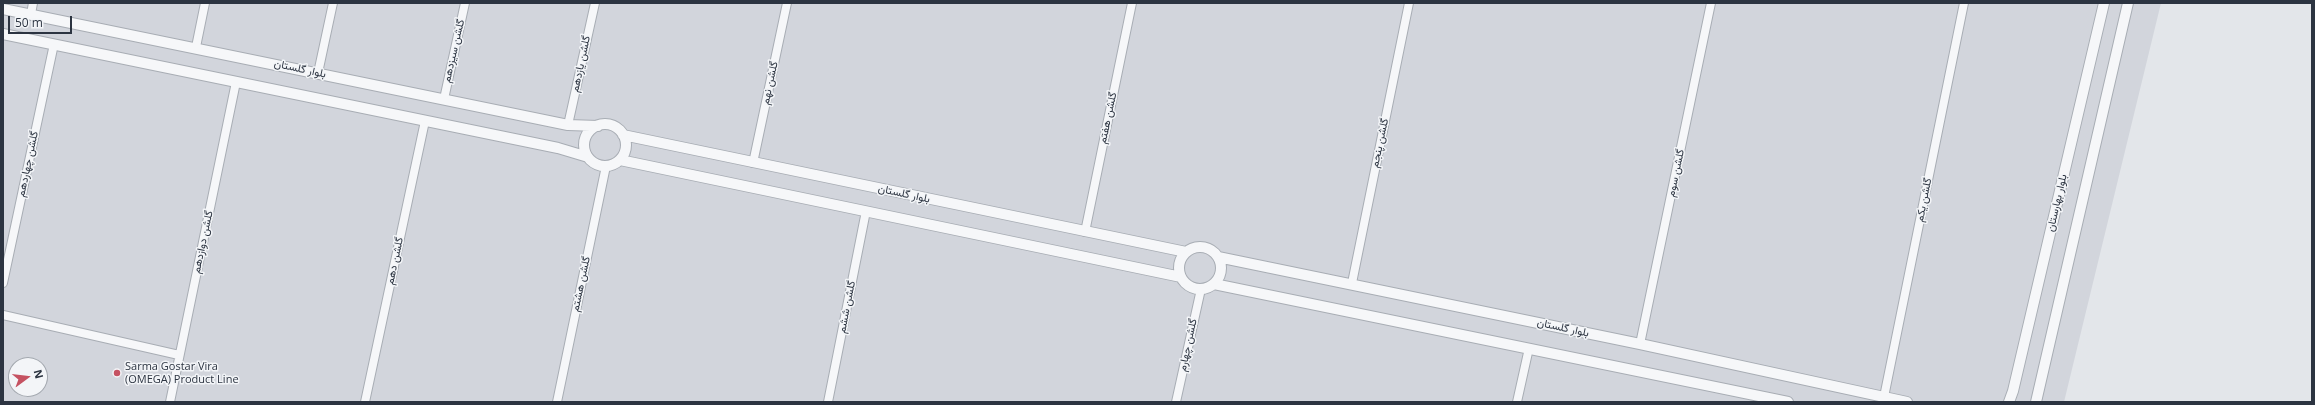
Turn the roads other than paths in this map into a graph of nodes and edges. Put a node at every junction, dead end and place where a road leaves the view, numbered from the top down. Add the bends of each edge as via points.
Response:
1 (33, 3) edge
2 (205, 3) edge
3 (333, 3) edge
4 (465, 3) edge
5 (595, 3) edge
6 (787, 3) edge
7 (1132, 3) edge
8 (1409, 3) edge
9 (1711, 3) edge
10 (1964, 3) edge
11 (2104, 3) edge
12 (2128, 3) edge
13 (3, 9) edge
14 (31, 14) junction
15 (3, 34) edge
16 (54, 44) junction
17 (196, 47) junction
18 (318, 73) junction
19 (236, 82) junction
20 (444, 99) junction
21 (425, 121) junction
22 (568, 125) junction
23 (598, 126) junction
24 (623, 135) junction
25 (588, 157) junction
26 (620, 160) junction
27 (753, 163) junction
28 (606, 166) junction
29 (866, 211) junction
30 (1085, 232) junction
31 (1186, 252) junction
32 (1218, 257) junction
33 (1181, 277) junction
34 (3, 283) edge
35 (1214, 284) junction
36 (1352, 284) junction
37 (1200, 289) junction
38 (3, 315) edge
39 (1640, 344) junction
40 (1528, 348) junction
41 (179, 355) junction
42 (1884, 398) junction
43 (1768, 400) edge
44 (170, 402) edge
45 (366, 402) edge
46 (557, 402) edge
47 (828, 402) edge
48 (1176, 402) edge
49 (1517, 402) edge
50 (1788, 402) edge
51 (1907, 402) edge
52 (2009, 402) edge
53 (2036, 402) edge

1 - 14 street
2 - 17 street
3 - 18 street
4 - 20 street, گلشن سیزدهم
5 - 22 street, گلشن یازدهم
6 - 27 street, گلشن نهم
7 - 30 street, گلشن هفتم
8 - 36 street, گلشن پنجم
9 - 39 street, گلشن سوم
10 - 42 street, گلشن یکم
11 - 52 street, بلوار بهارستان
12 - 53 street
13 - 14 street, بلوار گلستان
14 - 17 street, بلوار گلستان
15 - 16 street
16 - 19 street
16 - 34 street, گلشن چهاردهم
17 - 18 street, بلوار گلستان
18 - 20 street, بلوار گلستان
19 - 21 street
19 - 41 street, گلشن دوازدهم
20 - 22 street, بلوار گلستان
21 - 25 street via 558,148
21 - 45 street, گلشن دهم
22 - 23 street, بلوار گلستان
23 - 24 street via 612,126
23 - 25 street via 586,137 584,148
24 - 26 street via 626,146
24 - 27 street, بلوار گلستان
25 - 28 street via 596,164
26 - 28 street
26 - 29 street
27 - 30 street, بلوار گلستان
28 - 46 street, گلشن هشتم
29 - 33 street
29 - 47 street, گلشن ششم
30 - 31 street, بلوار گلستان
31 - 32 street via 1200,247 1207,248
31 - 33 street via 1180,264
32 - 35 street via 1220,274
32 - 36 street, بلوار گلستان
33 - 37 street via 1189,286
35 - 37 street
35 - 40 street
36 - 39 street, بلوار گلستان
37 - 48 street, گلشن چهارم
38 - 41 street
39 - 42 street, بلوار گلستان
40 - 43 street
40 - 49 street
41 - 44 street, گلشن دوازدهم
42 - 51 street, بلوار گلستان
43 - 50 street

